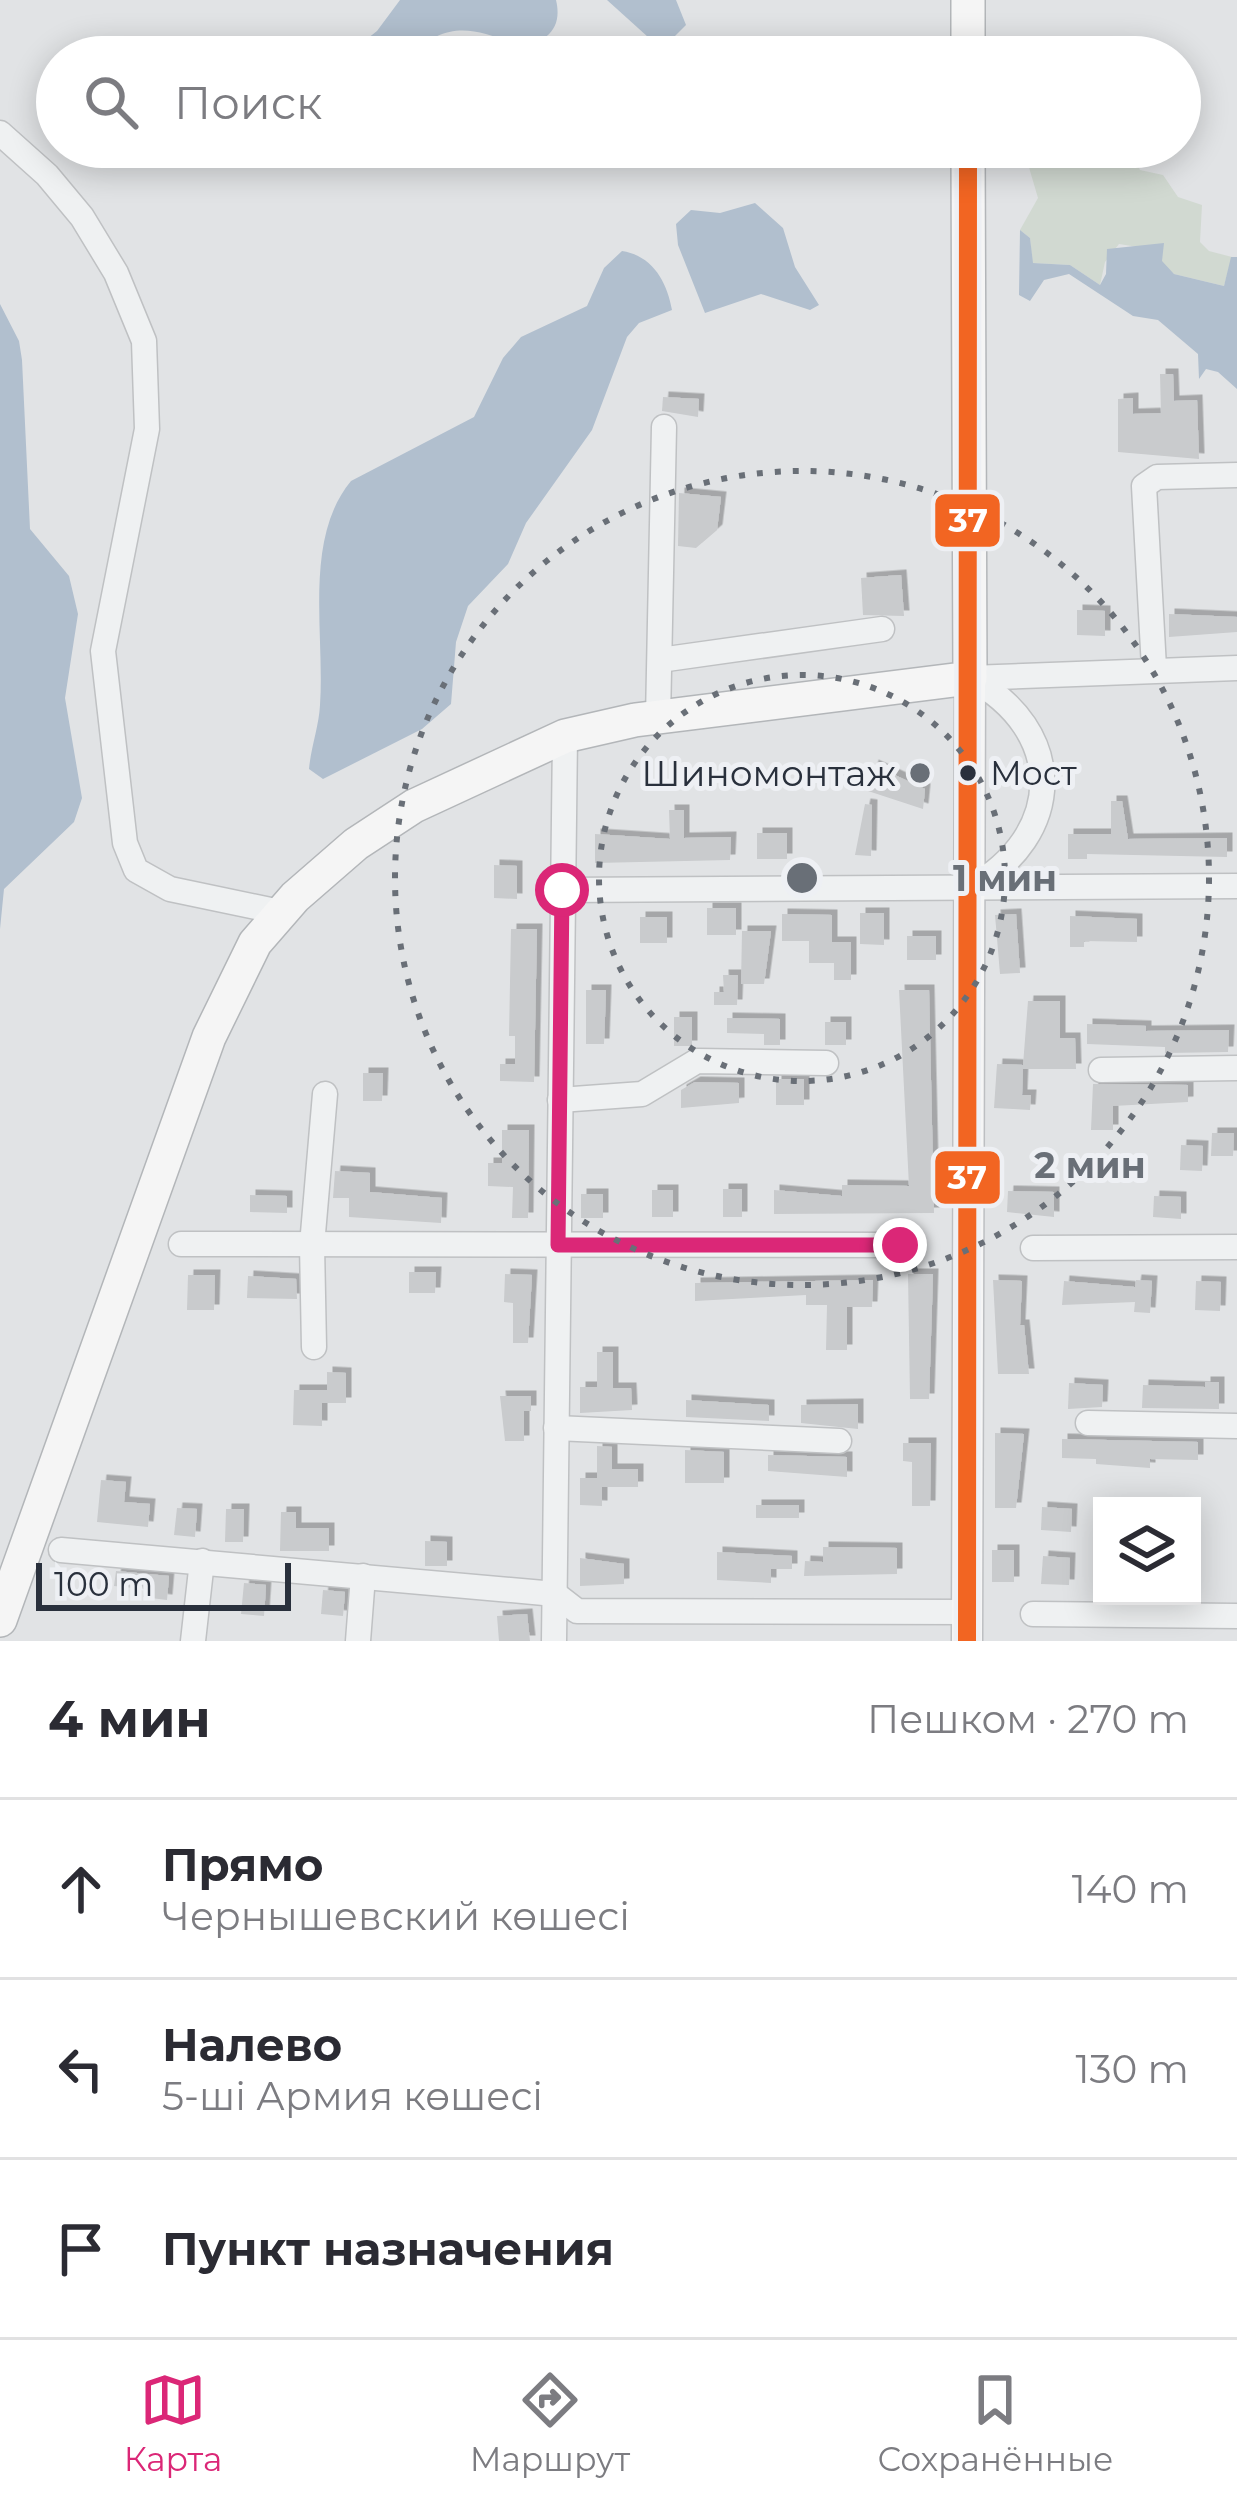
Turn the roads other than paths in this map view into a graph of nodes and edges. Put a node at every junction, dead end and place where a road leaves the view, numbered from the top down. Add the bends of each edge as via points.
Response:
1 (968, 0) edge
2 (968, 36) edge
3 (0, 133) edge
4 (36, 165) edge
5 (39, 168) edge
6 (968, 168) edge
7 (664, 427) dead end
8 (1237, 475) edge
9 (882, 629) dead end
10 (660, 660) junction
11 (1154, 668) junction
12 (1237, 668) edge
13 (970, 678) junction
14 (658, 719) junction
15 (565, 736) junction
16 (1032, 830) junction
17 (1237, 886) edge
18 (1073, 887) junction
19 (968, 889) junction
20 (562, 890) junction
21 (280, 912) junction
22 (826, 1063) dead end
23 (1237, 1068) edge
24 (1101, 1070) dead end
25 (325, 1094) dead end
26 (560, 1100) junction
27 (182, 1244) dead end
28 (312, 1245) junction
29 (558, 1245) junction
30 (900, 1245) dead end
31 (1237, 1247) edge
32 (1033, 1248) dead end
33 (314, 1347) dead end
34 (1088, 1423) dead end
35 (1237, 1426) edge
36 (556, 1428) junction
37 (839, 1441) dead end
38 (62, 1550) dead end
39 (202, 1562) junction
40 (363, 1576) junction
41 (554, 1594) junction
42 (1033, 1614) dead end
43 (1237, 1616) edge
44 (0, 1620) edge
45 (967, 1627) edge
46 (193, 1641) edge
47 (358, 1641) edge
48 (554, 1641) edge

1 - 2 highway
3 - 4 street
5 - 21 street via 116,273 143,341 147,429 103,651 125,843 136,870 170,890
6 - 13 highway
7 - 10 street
8 - 11 street via 1157,477 1144,487
9 - 10 street
10 - 14 street
11 - 12 street
11 - 13 street
13 - 14 highway
13 - 16 street via 998,693 1036,742 1042,777
13 - 19 main road
14 - 15 highway
15 - 20 street
15 - 21 highway via 414,806 356,844
16 - 18 street via 1039,868
16 - 19 street via 1006,863
17 - 18 street
18 - 19 street
19 - 20 street
19 - 45 main road
20 - 26 street
21 - 44 highway via 255,943 209,1037
22 - 26 street via 697,1060 642,1094
23 - 24 street
25 - 28 street
26 - 29 street
27 - 28 street
28 - 29 street
28 - 33 street
29 - 30 street
29 - 36 street
31 - 32 street
34 - 35 street
36 - 37 street
36 - 41 street
38 - 39 street
39 - 40 street
39 - 46 street
40 - 41 street
40 - 47 street
41 - 45 street via 577,1611
41 - 48 street
42 - 43 street

